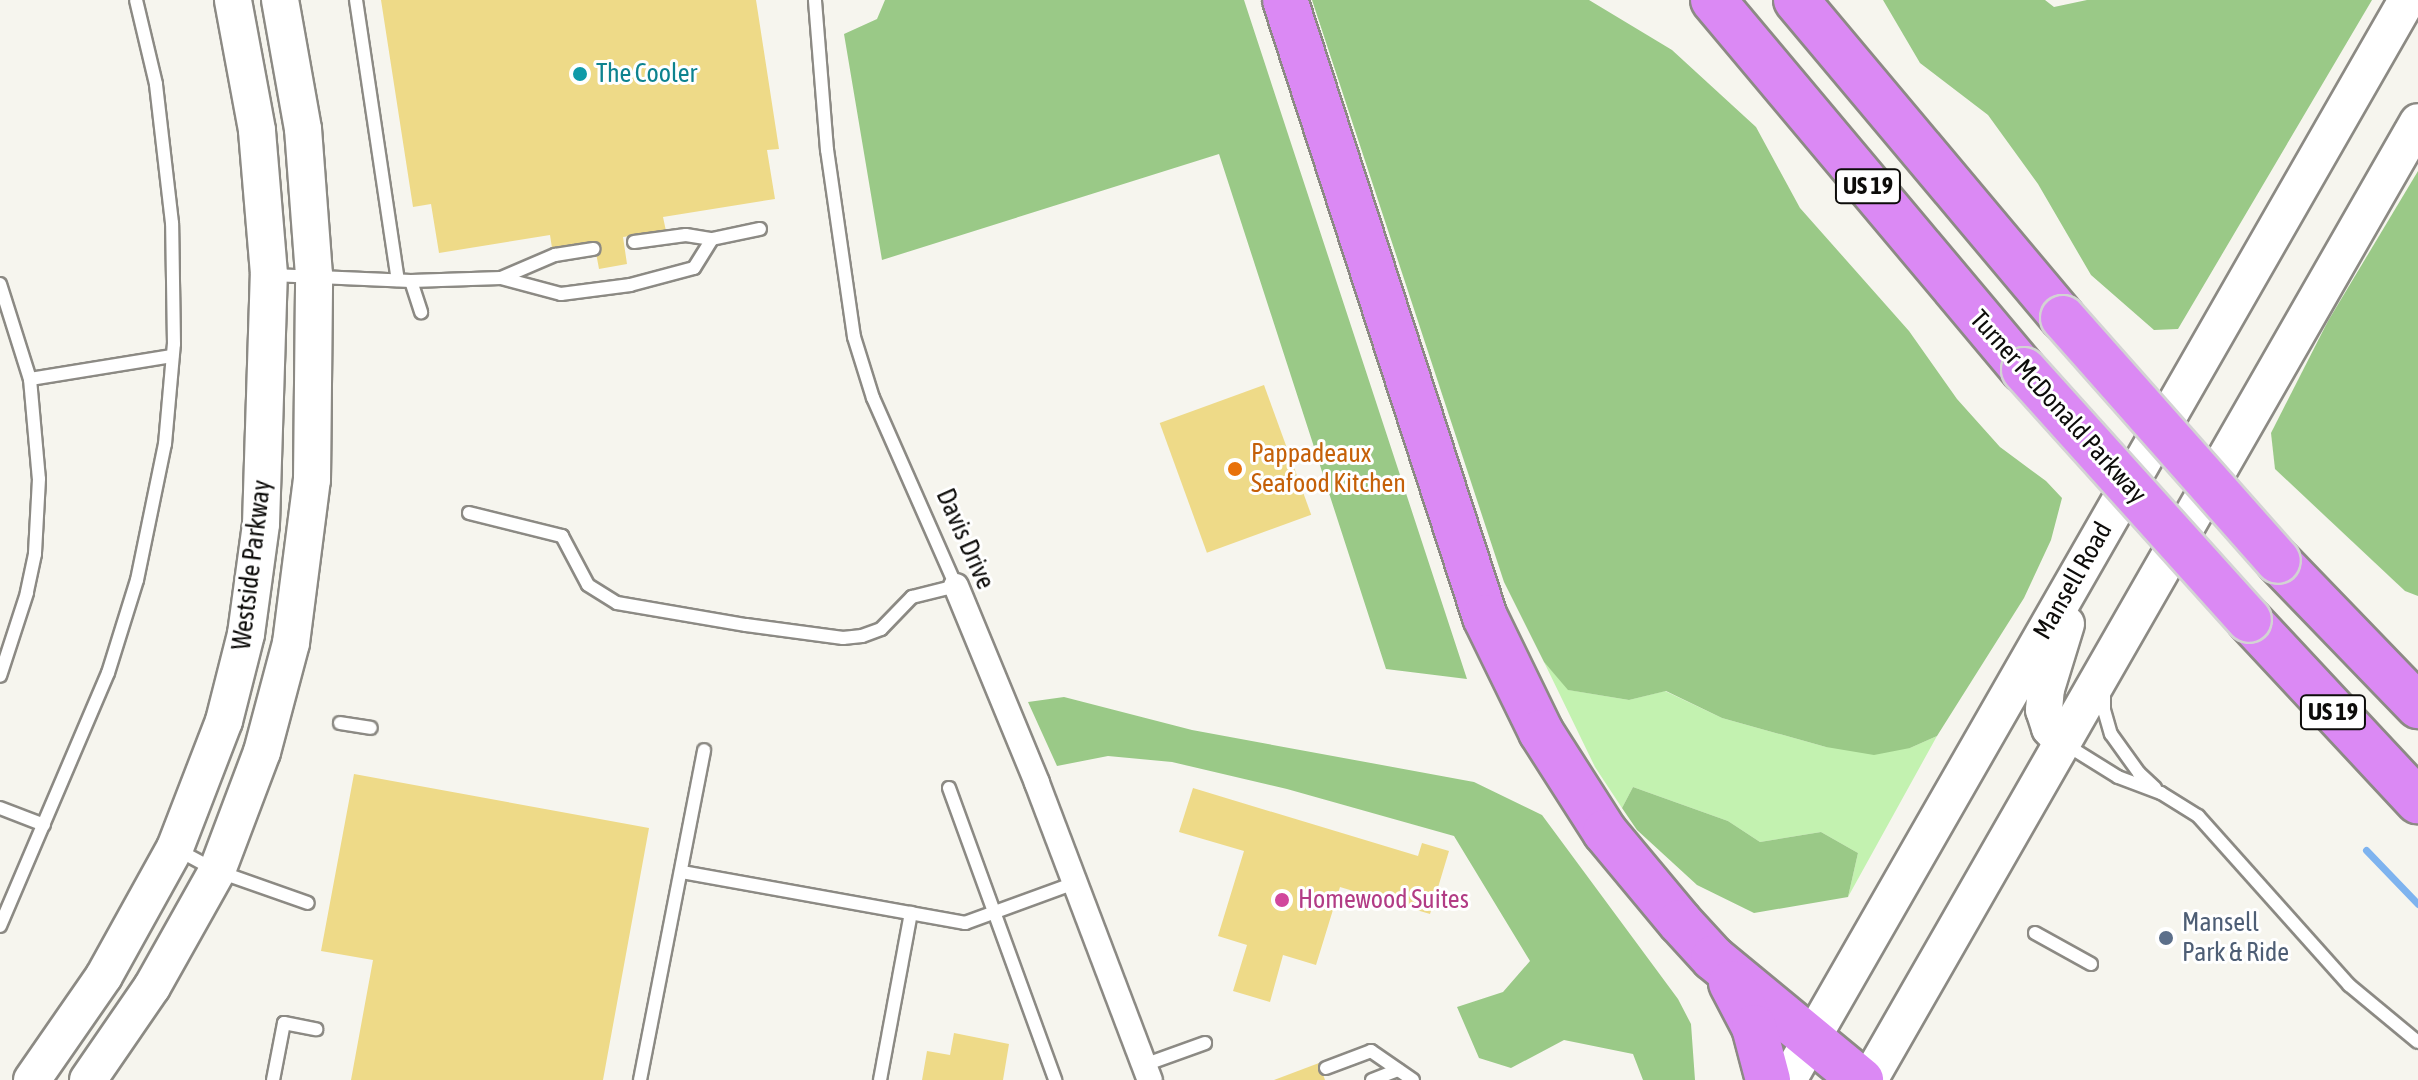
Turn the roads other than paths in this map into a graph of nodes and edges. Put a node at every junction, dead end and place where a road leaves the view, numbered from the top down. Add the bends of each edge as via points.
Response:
1 (136, 0) edge
2 (233, 0) edge
3 (280, 0) edge
4 (356, 0) edge
5 (815, 0) edge
6 (1285, 0) edge
7 (1713, 0) edge
8 (1796, 0) edge
9 (2407, 0) edge
10 (2418, 122) edge
11 (760, 229) dead end
12 (712, 239) junction
13 (634, 242) dead end
14 (594, 249) dead end
15 (269, 274) junction
16 (314, 275) junction
17 (501, 278) junction
18 (404, 280) junction
19 (0, 284) edge
20 (421, 312) dead end
21 (172, 356) junction
22 (30, 379) junction
23 (469, 513) dead end
24 (2087, 558) junction
25 (956, 586) junction
26 (2109, 662) junction
27 (0, 676) edge
28 (2418, 706) edge
29 (340, 723) dead end
30 (371, 728) dead end
31 (2063, 742) junction
32 (704, 750) dead end
33 (949, 788) dead end
34 (2161, 793) junction
35 (2418, 801) edge
36 (0, 808) edge
37 (44, 825) junction
38 (175, 848) junction
39 (217, 871) junction
40 (682, 872) junction
41 (1075, 883) junction
42 (308, 903) dead end
43 (996, 912) junction
44 (911, 913) junction
45 (0, 926) edge
46 (2035, 933) dead end
47 (1713, 958) junction
48 (2091, 964) dead end
49 (316, 1029) dead end
50 (1810, 1041) junction
51 (2418, 1042) edge
52 (1205, 1043) dead end
53 (1326, 1068) dead end
54 (1398, 1070) junction
55 (1147, 1072) edge
56 (32, 1080) edge
57 (88, 1080) edge
58 (273, 1080) edge
59 (640, 1080) edge
60 (880, 1080) edge
61 (1055, 1080) edge
62 (1372, 1080) edge
63 (1413, 1080) edge
64 (1768, 1080) edge
65 (1788, 1080) edge
66 (1861, 1080) edge
67 (1869, 1080) edge

1 - 21 lane via 156,84 172,223
2 - 15 main road, Westside Parkway via 257,130
3 - 16 main road, Westside Parkway via 303,129
4 - 18 lane
5 - 25 lane, Davis Drive via 827,150 854,337 873,398
6 - 47 highway via 1461,547 1506,665 1541,732 1605,832
7 - 35 highway, Turner McDonald Parkway / US 19, bridge via 2024,370
8 - 28 highway, US 19, bridge via 2063,318 2278,561
9 - 24 main road, Mansell Road
10 - 26 main road
11 - 12 lane
12 - 13 lane via 686,235
12 - 17 lane via 694,268 630,285 561,294
14 - 17 lane via 555,255
15 - 16 lane
15 - 38 main road, Westside Parkway via 255,581 224,721
16 - 18 lane
16 - 39 main road, Westside Parkway via 312,480 301,589 278,701
17 - 18 lane
18 - 20 lane
19 - 22 lane
21 - 22 lane
21 - 37 lane via 165,444 137,580 108,673
22 - 27 lane via 38,442 35,554
23 - 25 lane via 562,536 588,585 617,603 746,625 862,636 881,629 912,597
24 - 31 main road via 2046,689 2044,710 2050,728
24 - 50 main road, Mansell Road
25 - 41 street, Davis Drive
26 - 31 main road
26 - 34 lane via 2104,710 2111,734
29 - 30 lane
31 - 34 lane via 2118,777
31 - 67 main road
32 - 40 lane
33 - 43 lane
34 - 51 lane via 2198,816 2349,985
36 - 37 lane
37 - 45 lane
38 - 39 lane
38 - 56 main road, Westside Parkway via 104,976
39 - 42 lane
39 - 57 main road, Westside Parkway via 159,975
40 - 44 lane
40 - 59 lane
41 - 43 lane
41 - 55 street, Davis Drive
43 - 44 lane via 965,923
43 - 61 lane
44 - 60 lane
46 - 48 lane
47 - 50 highway
47 - 64 highway via 1754,1027
49 - 58 lane via 284,1023
50 - 65 main road, Mansell Road
50 - 66 highway
52 - 55 lane
53 - 54 lane via 1371,1051
54 - 62 lane
54 - 63 lane

